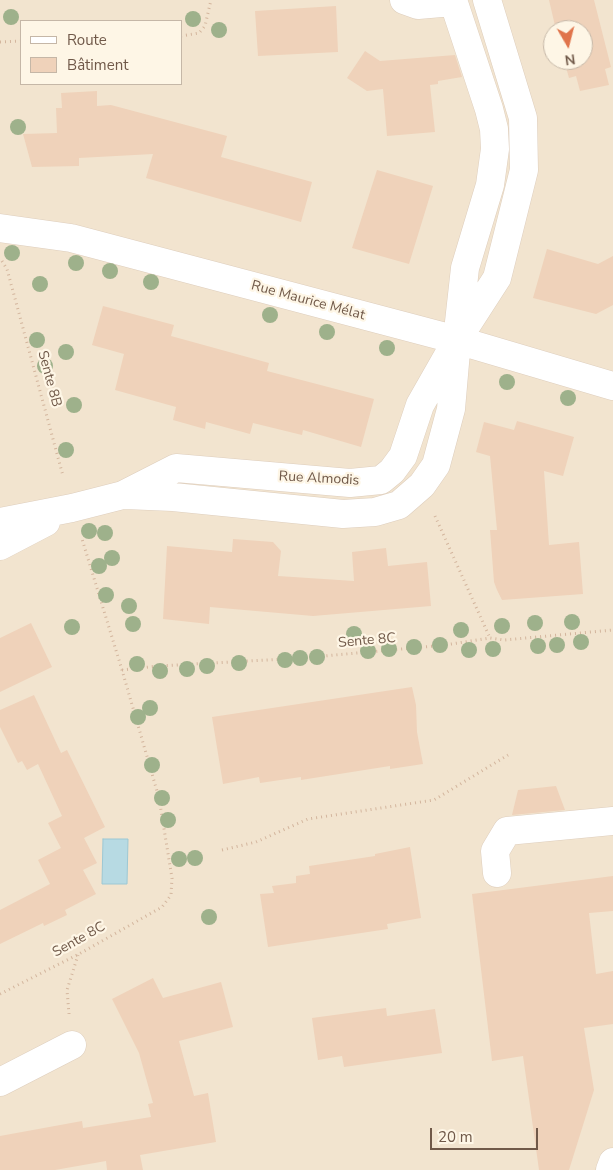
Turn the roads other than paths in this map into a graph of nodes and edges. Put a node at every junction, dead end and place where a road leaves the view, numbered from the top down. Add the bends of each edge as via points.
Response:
1 (404, 0) edge
2 (487, 0) edge
3 (453, 1) edge
4 (490, 185) junction
5 (518, 192) junction
6 (0, 228) edge
7 (457, 340) junction
8 (613, 386) edge
9 (123, 495) junction
10 (72, 508) junction
11 (0, 522) edge
12 (0, 546) edge
13 (613, 821) edge
14 (497, 873) dead end
15 (72, 1045) road end
16 (0, 1082) edge
17 (613, 1162) edge
18 (610, 1170) edge

1 - 3 street via 418,5
2 - 5 street via 523,118 524,170
3 - 4 street via 494,129
4 - 5 street
4 - 7 street via 466,268
5 - 7 street via 498,278
6 - 7 street, Rue Maurice Mélat via 71,238
7 - 8 street, Rue Maurice Mélat
7 - 9 street, Rue Almodis via 420,405 404,456 382,480 350,483 176,468
7 - 9 street, Rue Almodis via 451,409 436,465 422,485 399,505 376,512 343,514
9 - 10 street, Rue Almodis
10 - 11 street, Rue Almodis
10 - 12 street, Rue Almodis
13 - 14 street via 507,831 495,851
15 - 16 street
17 - 18 street

